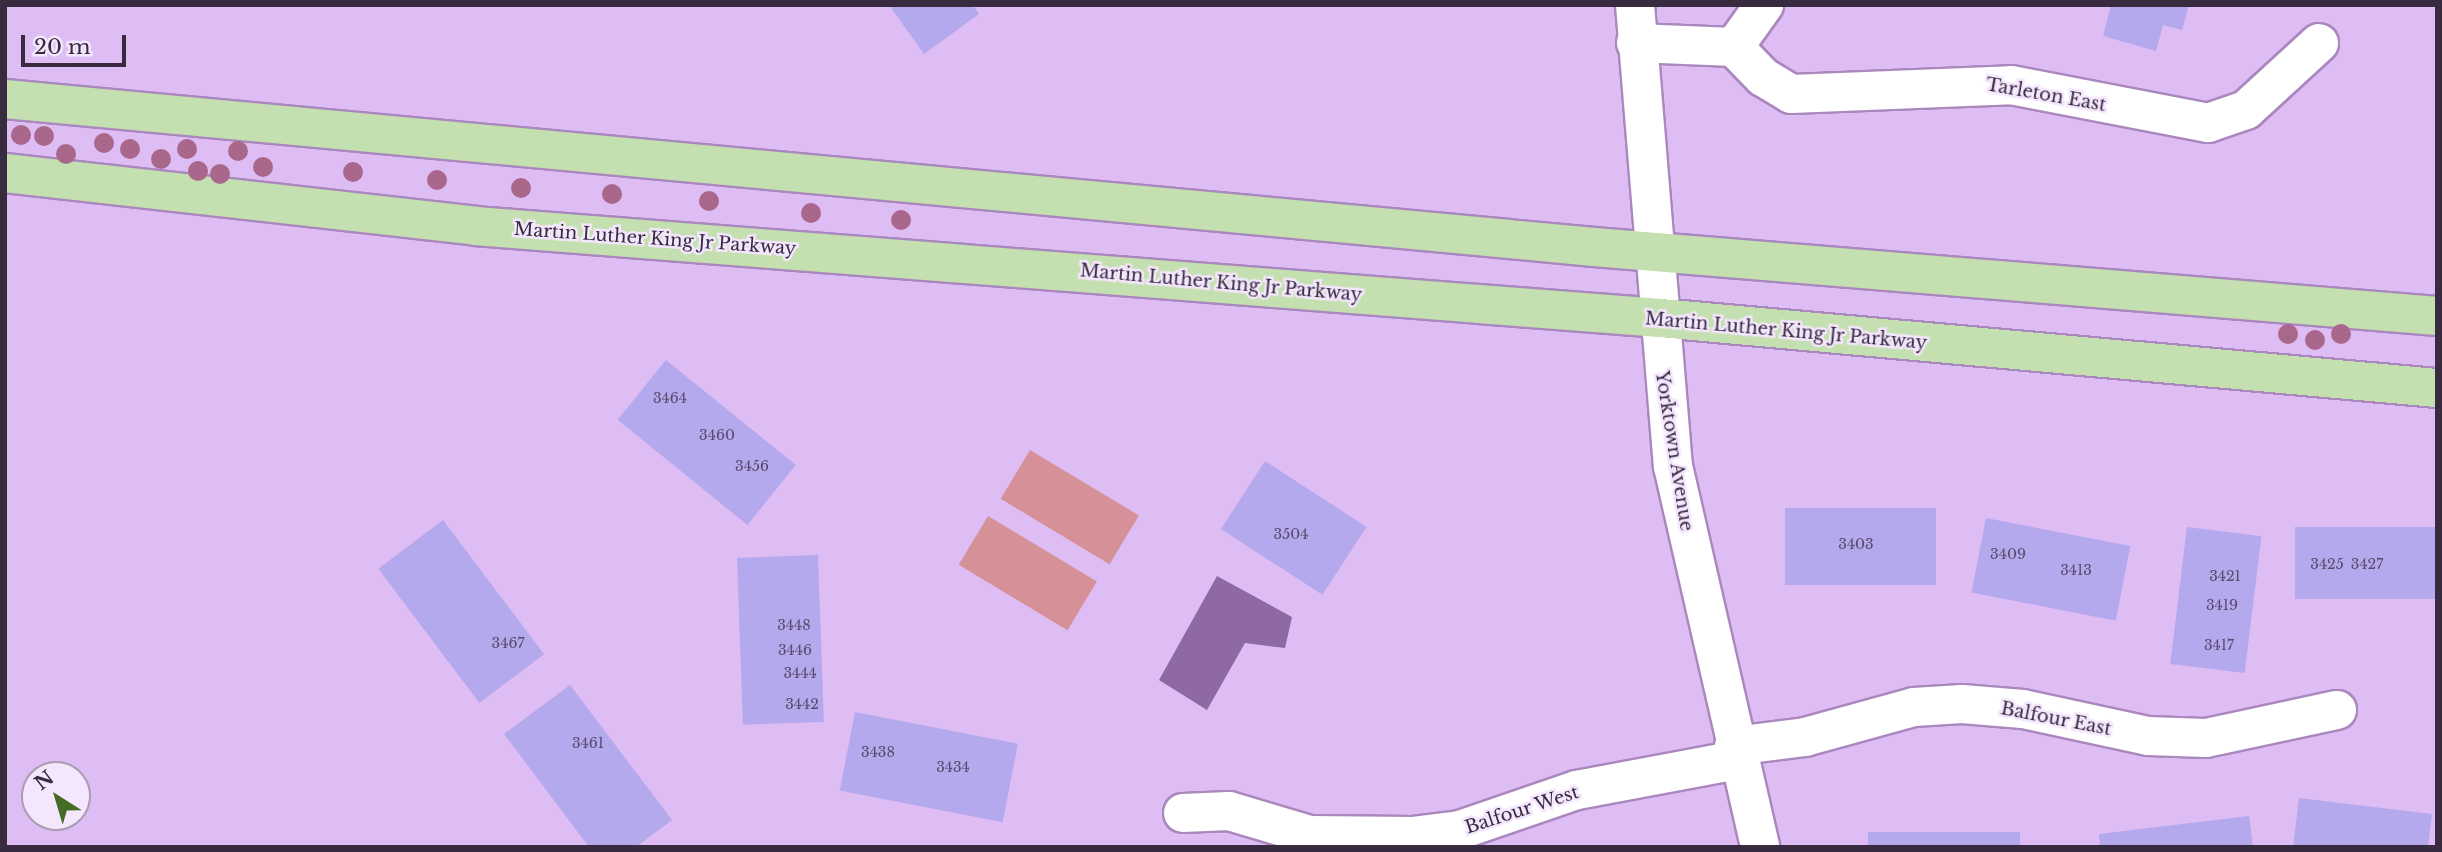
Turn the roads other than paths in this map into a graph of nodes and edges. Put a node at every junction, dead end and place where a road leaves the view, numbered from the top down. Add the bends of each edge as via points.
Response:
1 (1635, 5) edge
2 (1763, 5) edge
3 (1636, 43) junction
4 (2319, 43) dead end
5 (1734, 47) junction
6 (5, 99) edge
7 (5, 173) edge
8 (1651, 253) junction
9 (2437, 316) edge
10 (1660, 318) junction
11 (2437, 388) edge
12 (2337, 710) dead end
13 (1736, 753) junction
14 (1183, 813) dead end
15 (1760, 847) edge

1 - 3 street, Yorktown Avenue
2 - 5 street
3 - 5 street
3 - 8 street, Yorktown Avenue
4 - 5 street, Tarleton East via 2246,110 2208,122 2011,85 1791,94 1763,77
6 - 8 main road
7 - 10 main road, Martin Luther King Jr Parkway via 475,226
8 - 9 main road
8 - 10 street, Yorktown Avenue
10 - 11 main road, Martin Luther King Jr Parkway
10 - 13 street, Yorktown Avenue via 1673,466
12 - 13 street, Balfour East via 2206,738 2098,729 2023,709 1950,705
13 - 14 street, Balfour West via 1577,789 1460,831 1412,836 1310,835 1228,811
13 - 15 street, Yorktown Avenue

